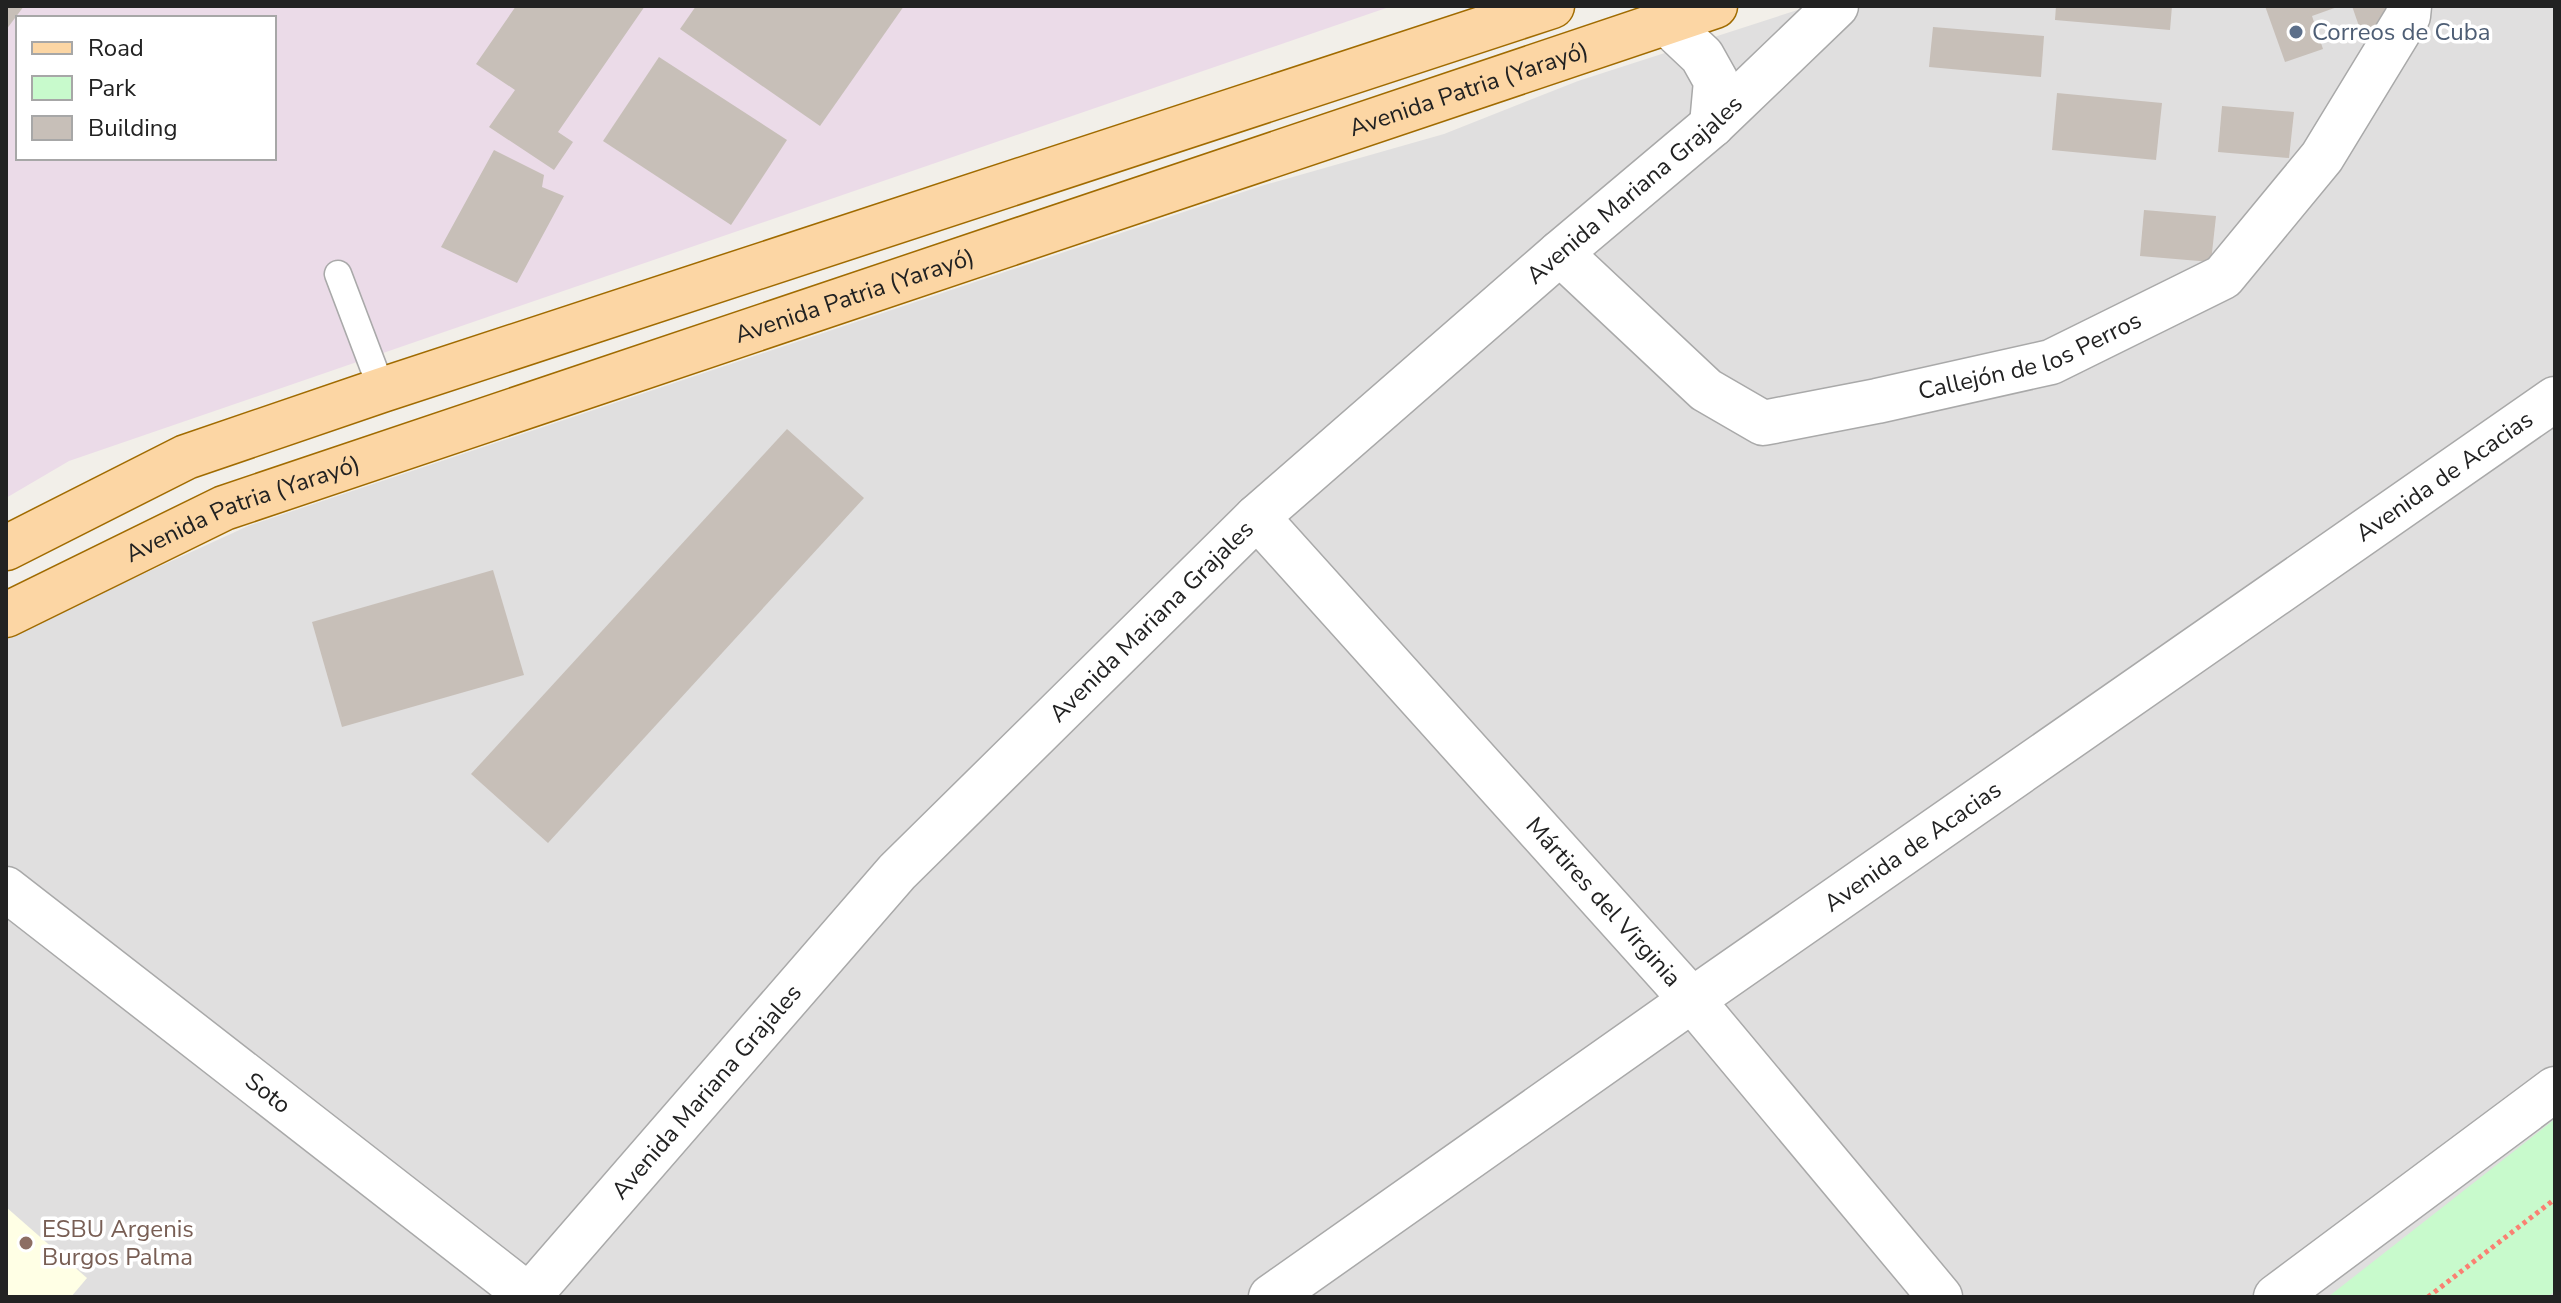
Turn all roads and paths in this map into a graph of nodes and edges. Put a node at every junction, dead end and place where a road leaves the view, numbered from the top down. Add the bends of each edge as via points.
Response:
1 (1552, 6) edge
2 (1715, 6) edge
3 (1836, 6) edge
4 (2409, 6) edge
5 (1667, 23) junction
6 (1712, 125) junction
7 (1560, 253) junction
8 (338, 274) dead end
9 (382, 390) junction
10 (2555, 399) edge
11 (1257, 517) junction
12 (6, 548) edge
13 (6, 615) edge
14 (6, 889) edge
15 (1692, 1000) junction
16 (2555, 1089) edge
17 (2555, 1199) edge
18 (528, 1296) edge
19 (1271, 1297) edge
20 (1940, 1297) edge
21 (2276, 1297) edge
22 (2428, 1297) edge

1 - 9 main road
2 - 5 main road, Avenida Patria (Yarayó)
3 - 6 street, Avenida Mariana Grajales
4 - 7 street, Callejón de los Perros via 2408,16 2322,157 2223,277 2051,362 1763,423 1706,390
5 - 6 street via 1702,56 1716,81
5 - 13 main road, Avenida Patria (Yarayó) via 224,508
6 - 7 street, Avenida Mariana Grajales
7 - 11 street, Avenida Mariana Grajales
8 - 9 lane
9 - 12 main road via 186,457
10 - 15 street, Avenida de Acacias
11 - 15 street, Mártires del Virginia
11 - 18 street, Avenida Mariana Grajales via 897,872
14 - 18 street, Soto
15 - 19 street, Avenida de Acacias
15 - 20 street, Mártires del Virginia
16 - 21 street
17 - 22 path

